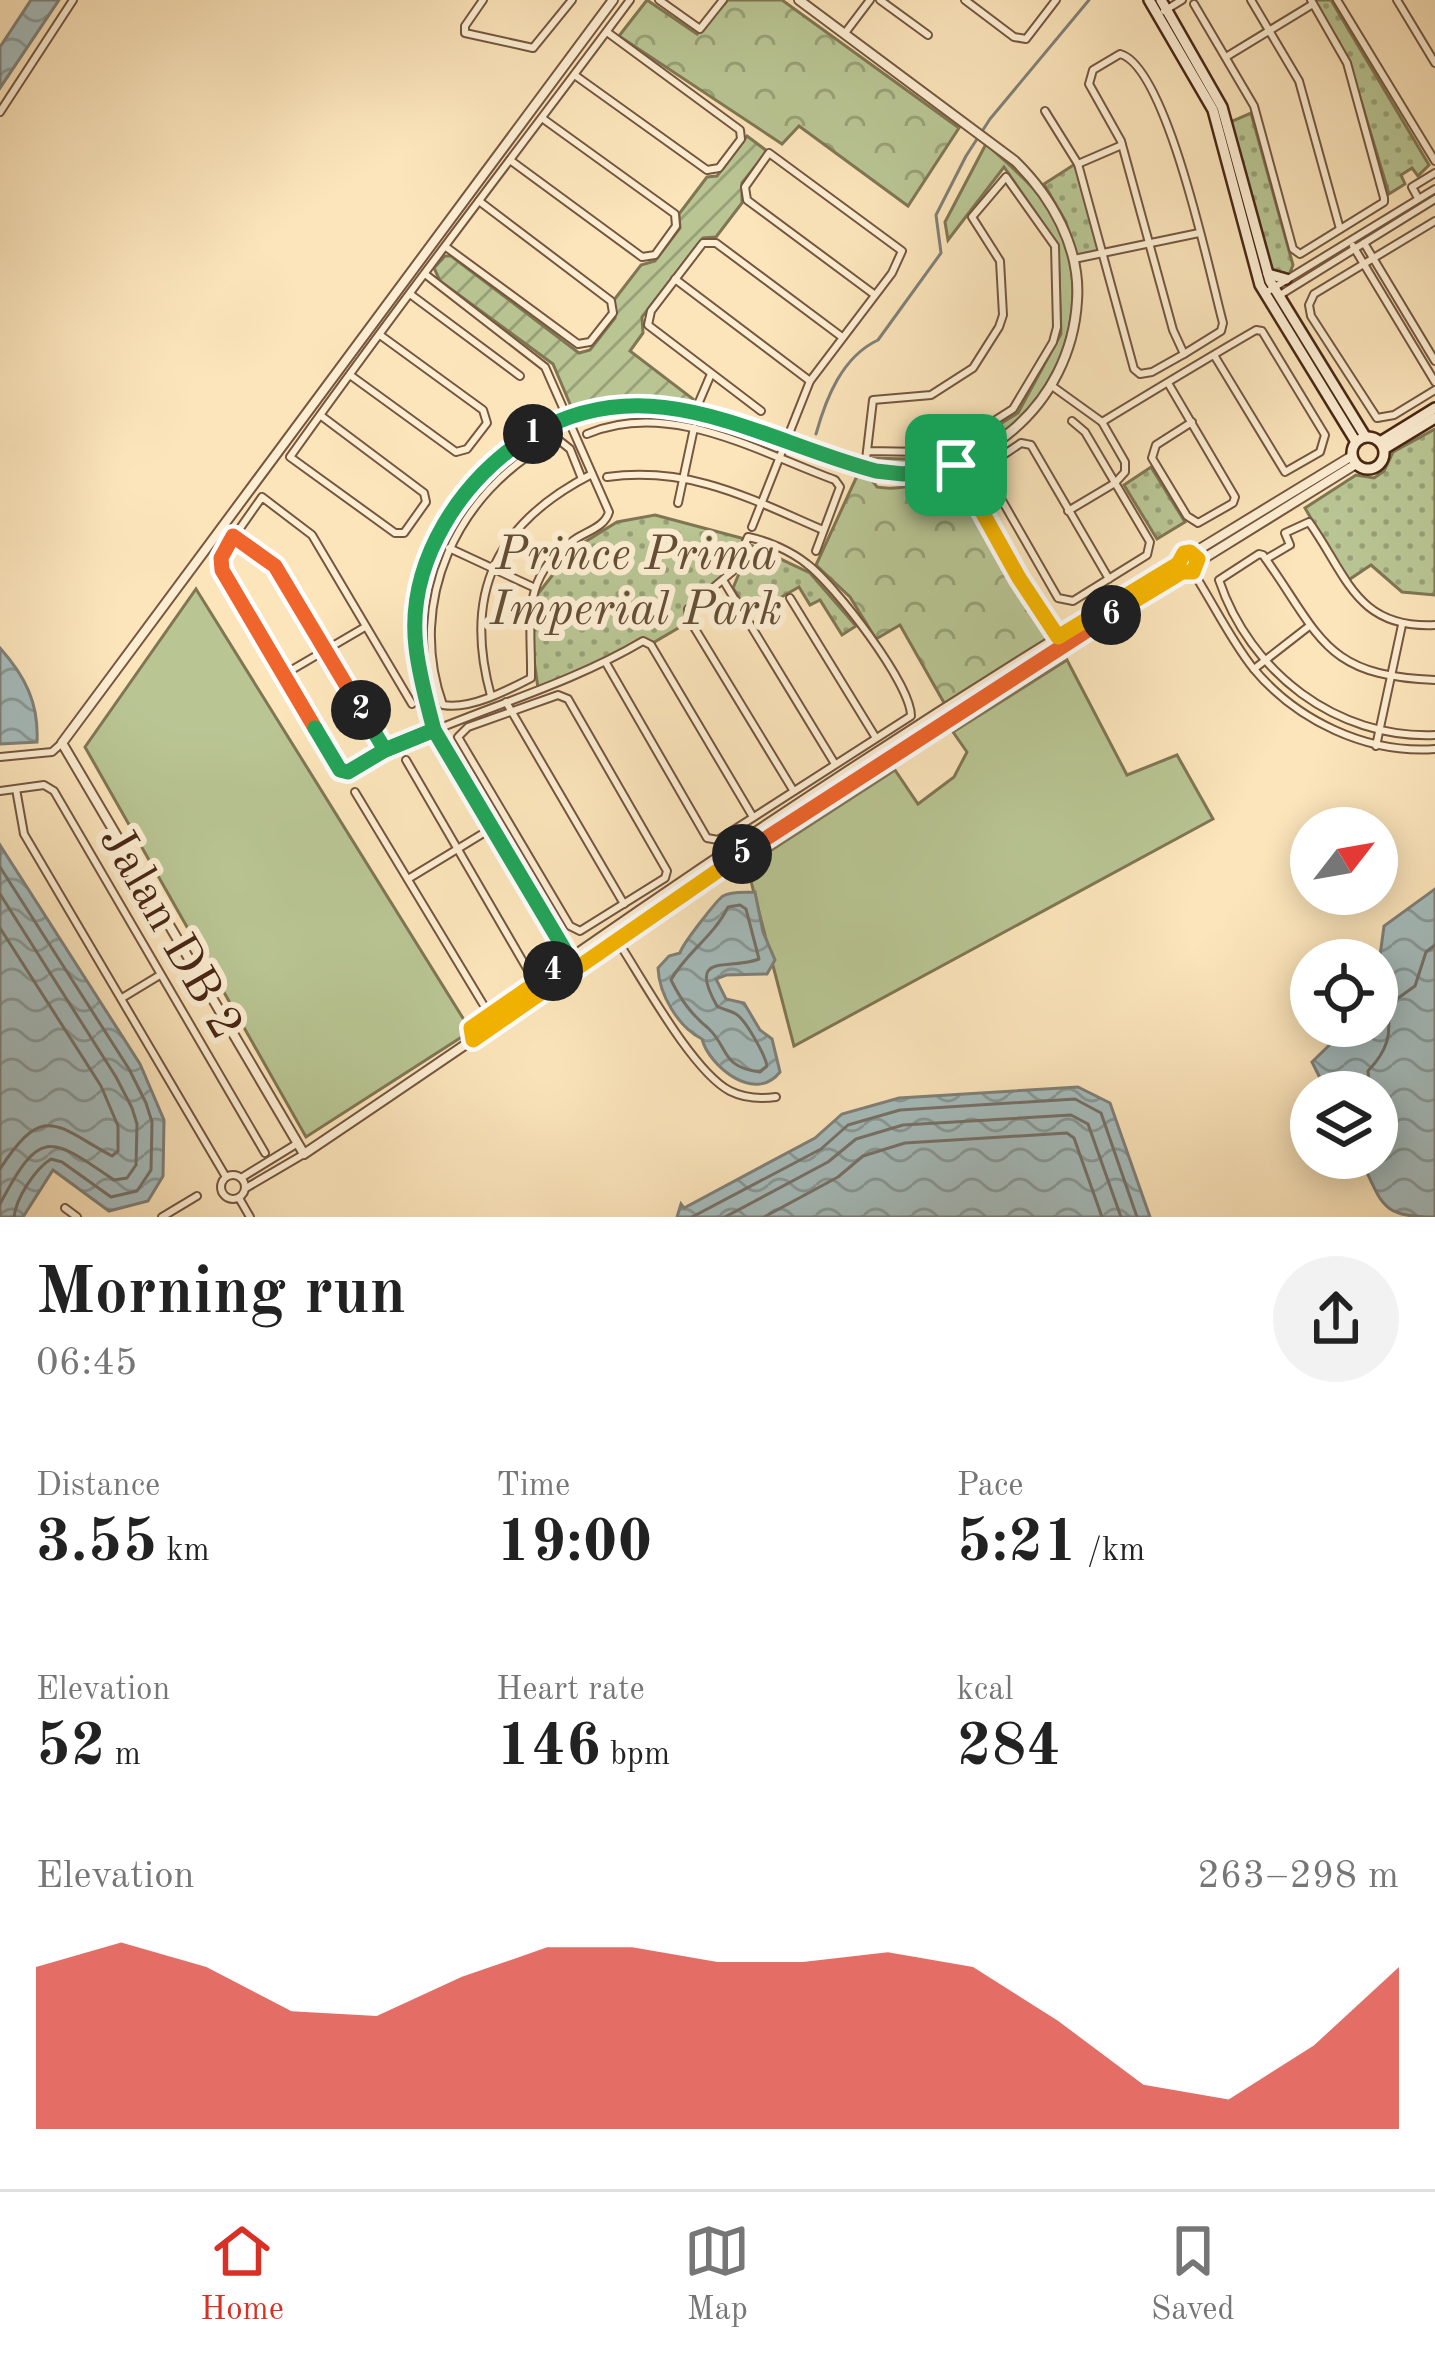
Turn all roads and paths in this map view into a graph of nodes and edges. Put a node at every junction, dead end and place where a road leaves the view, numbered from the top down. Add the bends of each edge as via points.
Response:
1 (73, 0) edge
2 (483, 0) edge
3 (572, 0) edge
4 (613, 0) edge
5 (630, 0) edge
6 (659, 0) edge
7 (799, 0) edge
8 (870, 0) edge
9 (880, 0) edge
10 (965, 0) edge
11 (1149, 0) edge
12 (1182, 0) edge
13 (1251, 0) edge
14 (1337, 0) edge
15 (1396, 0) edge
16 (1054, 1) edge
17 (719, 2) edge
18 (1312, 2) edge
19 (1194, 4) dead end
20 (1161, 8) edge
21 (1269, 31) junction
22 (607, 32) junction
23 (845, 34) junction
24 (928, 35) dead end
25 (1226, 57) junction
26 (1435, 63) edge
27 (574, 75) junction
28 (1045, 111) dead end
29 (0, 112) edge
30 (542, 118) junction
31 (1122, 145) junction
32 (510, 160) junction
33 (1435, 161) edge
34 (1078, 164) junction
35 (1435, 173) edge
36 (1435, 189) edge
37 (1435, 199) edge
38 (479, 201) junction
39 (1421, 202) junction
40 (1434, 224) edge
41 (1340, 230) junction
42 (1199, 233) junction
43 (1361, 239) junction
44 (1149, 243) junction
45 (1352, 245) junction
46 (446, 246) junction
47 (1102, 253) junction
48 (1373, 258) junction
49 (1072, 260) junction
50 (1364, 264) junction
51 (425, 274) junction
52 (1268, 274) junction
53 (675, 279) junction
54 (1289, 283) junction
55 (410, 294) junction
56 (1271, 294) junction
57 (874, 295) junction
58 (1286, 308) junction
59 (380, 335) junction
60 (842, 337) junction
61 (1184, 354) junction
62 (1214, 355) junction
63 (1435, 361) edge
64 (711, 374) junction
65 (350, 375) junction
66 (520, 376) dead end
67 (810, 381) junction
68 (1168, 382) junction
69 (1052, 386) junction
70 (1435, 386) edge
71 (1435, 408) edge
72 (696, 410) junction
73 (760, 411) dead end
74 (320, 416) junction
75 (569, 418) junction
76 (1435, 418) edge
77 (1072, 421) dead end
78 (1102, 422) junction
79 (1192, 422) junction
80 (694, 428) junction
81 (587, 434) dead end
82 (1360, 439) junction
83 (786, 442) junction
84 (1382, 446) junction
85 (867, 451) junction
86 (778, 459) junction
87 (1354, 460) junction
88 (956, 465) junction
89 (865, 468) junction
90 (592, 474) junction
91 (607, 477) dead end
92 (685, 478) junction
93 (582, 479) junction
94 (1115, 483) junction
95 (678, 503) dead end
96 (761, 503) junction
97 (1068, 511) junction
98 (752, 527) dead end
99 (823, 530) junction
100 (233, 536) junction
101 (449, 548) junction
102 (816, 551) dead end
103 (1266, 559) junction
104 (1195, 562) junction
105 (494, 568) junction
106 (1180, 568) junction
107 (1109, 579) junction
108 (723, 580) junction
109 (533, 587) junction
110 (790, 598) dead end
111 (1402, 625) junction
112 (1435, 625) edge
113 (365, 627) junction
114 (1308, 627) junction
115 (1061, 641) junction
116 (325, 650) junction
117 (1264, 661) junction
118 (606, 663) junction
119 (1254, 669) junction
120 (283, 675) junction
121 (1390, 678) junction
122 (1435, 680) edge
123 (491, 696) junction
124 (506, 702) junction
125 (412, 704) dead end
126 (510, 714) junction
127 (434, 730) junction
128 (1378, 732) junction
129 (1435, 735) edge
130 (876, 738) junction
131 (62, 743) junction
132 (1376, 746) junction
133 (1435, 749) edge
134 (385, 750) junction
135 (0, 757) edge
136 (406, 760) dead end
137 (835, 764) junction
138 (16, 789) junction
139 (0, 791) edge
140 (793, 791) junction
141 (355, 792) dead end
142 (803, 808) junction
143 (753, 817) junction
144 (493, 827) junction
145 (460, 848) junction
146 (408, 879) junction
147 (624, 904) junction
148 (617, 940) junction
149 (570, 959) junction
150 (530, 972) dead end
151 (160, 975) junction
152 (121, 999) junction
153 (483, 1004) dead end
154 (473, 1040) junction
155 (776, 1097) dead end
156 (298, 1143) junction
157 (265, 1153) dead end
158 (304, 1154) junction
159 (226, 1177) junction
160 (242, 1178) junction
161 (245, 1187) junction
162 (197, 1196) dead end
163 (239, 1198) junction
164 (65, 1208) dead end
165 (77, 1217) edge
166 (162, 1217) edge
167 (250, 1217) edge

1 - 29 street
2 - 3 street via 468,35 533,48
4 - 131 street
5 - 22 street
6 - 17 street via 700,28
7 - 23 street
8 - 23 street
9 - 24 street
10 - 16 street via 1026,39
11 - 20 main road
12 - 20 street
13 - 21 street
14 - 33 street
15 - 26 street
18 - 21 street
18 - 41 street via 1347,63 1384,202
19 - 25 street
20 - 52 main road via 1222,106
20 - 56 main road via 1213,110
21 - 25 street
21 - 41 street via 1299,81
22 - 27 street
22 - 27 street via 740,130 741,139 713,171
23 - 49 street via 1036,181
25 - 41 street via 1253,106 1293,249 1305,252
27 - 30 street
28 - 34 street
30 - 32 street
30 - 32 street via 674,214 676,226 655,255 643,257
31 - 34 street
31 - 42 street via 1089,84 1093,70 1120,54 1134,60 1170,125
31 - 44 street
32 - 38 street
34 - 47 street
35 - 39 street via 1412,187
36 - 39 street
37 - 39 street
38 - 46 street
38 - 46 street via 611,301 613,313 578,344
39 - 43 street
40 - 48 street
42 - 44 street
42 - 61 street via 1223,328
43 - 45 street
43 - 48 street
44 - 47 street
44 - 61 street
45 - 50 street
45 - 54 street
46 - 51 street
47 - 49 street
47 - 61 street via 1134,369 1152,372
48 - 50 street
48 - 63 street
49 - 69 street via 1078,299
50 - 70 street
50 - 70 street via 1314,294 1311,316 1377,418
51 - 55 street
51 - 75 street via 545,367
52 - 54 main road
52 - 56 main road
53 - 60 street via 713,241
53 - 64 street via 648,316 650,329
53 - 67 street
54 - 56 street
54 - 58 main road
55 - 59 street
55 - 66 street
56 - 58 main road
56 - 82 main road
57 - 57 street via 747,200 745,187 769,153 899,246 902,256
57 - 60 street
58 - 82 main road
59 - 65 street
59 - 65 street via 483,410 487,423 456,452
60 - 67 street
62 - 62 street via 1262,331 1325,436 1320,452 1285,472
62 - 68 street
64 - 72 street
64 - 73 street
65 - 74 street
67 - 83 street
68 - 78 street
68 - 79 street
69 - 78 street
69 - 88 street via 1001,440
71 - 84 main road
72 - 75 street via 615,406
72 - 83 street
74 - 74 street via 290,458 404,532 426,497
75 - 90 street
75 - 127 street via 499,456 458,501 431,551 415,630
76 - 84 main road
77 - 94 street
78 - 94 street via 1125,462
79 - 79 street via 1156,445 1152,458 1192,521 1206,521 1235,497
80 - 81 street via 630,423
80 - 86 street
80 - 92 street
82 - 84 main road
82 - 87 main road
83 - 86 street
83 - 89 street
84 - 87 main road via 1376,467
85 - 85 street via 958,444 1013,409 1053,342 1055,246 1011,180 1001,180 972,218 1001,266 999,327 973,368 950,384 925,398 873,400
85 - 89 street
86 - 96 street
86 - 99 street via 835,480 840,488
87 - 104 street
88 - 89 street via 903,474
88 - 115 street
90 - 93 street
90 - 109 street via 610,517 561,550
91 - 92 street
92 - 95 street
92 - 96 street
93 - 101 street via 570,449 551,442 478,497
93 - 105 street via 536,508
94 - 97 street
94 - 107 street via 1150,542 1148,555
96 - 98 street
96 - 99 street
97 - 107 street
97 - 107 street via 1031,445 991,464 988,476 1058,598 1073,601
99 - 102 street
100 - 113 street via 262,497 312,535
100 - 116 street via 275,566
100 - 120 street via 222,570
101 - 105 street
101 - 123 street via 432,599 429,645 439,694 452,707
103 - 111 street via 1290,545 1284,534 1304,521 1350,591
103 - 114 street
103 - 117 street via 1259,554 1219,583
104 - 106 street
104 - 106 street via 1184,553
104 - 119 street
105 - 109 street
105 - 123 street via 480,638
106 - 115 street
108 - 130 street via 748,537 807,564 832,588 910,703 910,716
108 - 137 street
108 - 140 street via 693,603 689,619
109 - 123 street via 531,677
110 - 130 street
111 - 112 street
111 - 121 street
113 - 116 street
113 - 125 street
114 - 117 street
114 - 121 street via 1359,668
115 - 142 street
116 - 120 street
116 - 134 street
117 - 119 street
117 - 128 street via 1311,704
118 - 124 street
118 - 143 street via 643,641 650,645
118 - 143 street via 707,838 718,840
119 - 132 street via 1309,717
120 - 134 street via 340,770
121 - 122 street
121 - 128 street
124 - 126 street
124 - 127 street
126 - 147 street
126 - 147 street via 558,695 568,699 667,871
126 - 147 street via 460,732 458,743 570,926 580,932
127 - 134 street
127 - 144 street
128 - 129 street
128 - 132 street
130 - 137 street
131 - 135 street via 52,752
131 - 156 street
132 - 133 street
136 - 145 street
137 - 140 street
138 - 139 street, Jalan DB 2
138 - 151 street, Jalan DB 2 via 54,791
138 - 152 street via 24,834
140 - 142 street
140 - 143 street
141 - 146 street
142 - 148 street
142 - 149 street
144 - 145 street
144 - 149 street
145 - 146 street
145 - 150 street
146 - 153 street
148 - 154 street
148 - 155 street via 716,1082 745,1096
149 - 154 street via 471,1028
151 - 152 street
151 - 157 street, Jalan DB 2
152 - 159 street
154 - 158 street
156 - 158 street
156 - 160 street
158 - 161 street
159 - 160 street
159 - 163 street via 222,1192
160 - 161 street
161 - 163 street
162 - 166 street
163 - 167 street
164 - 165 street

